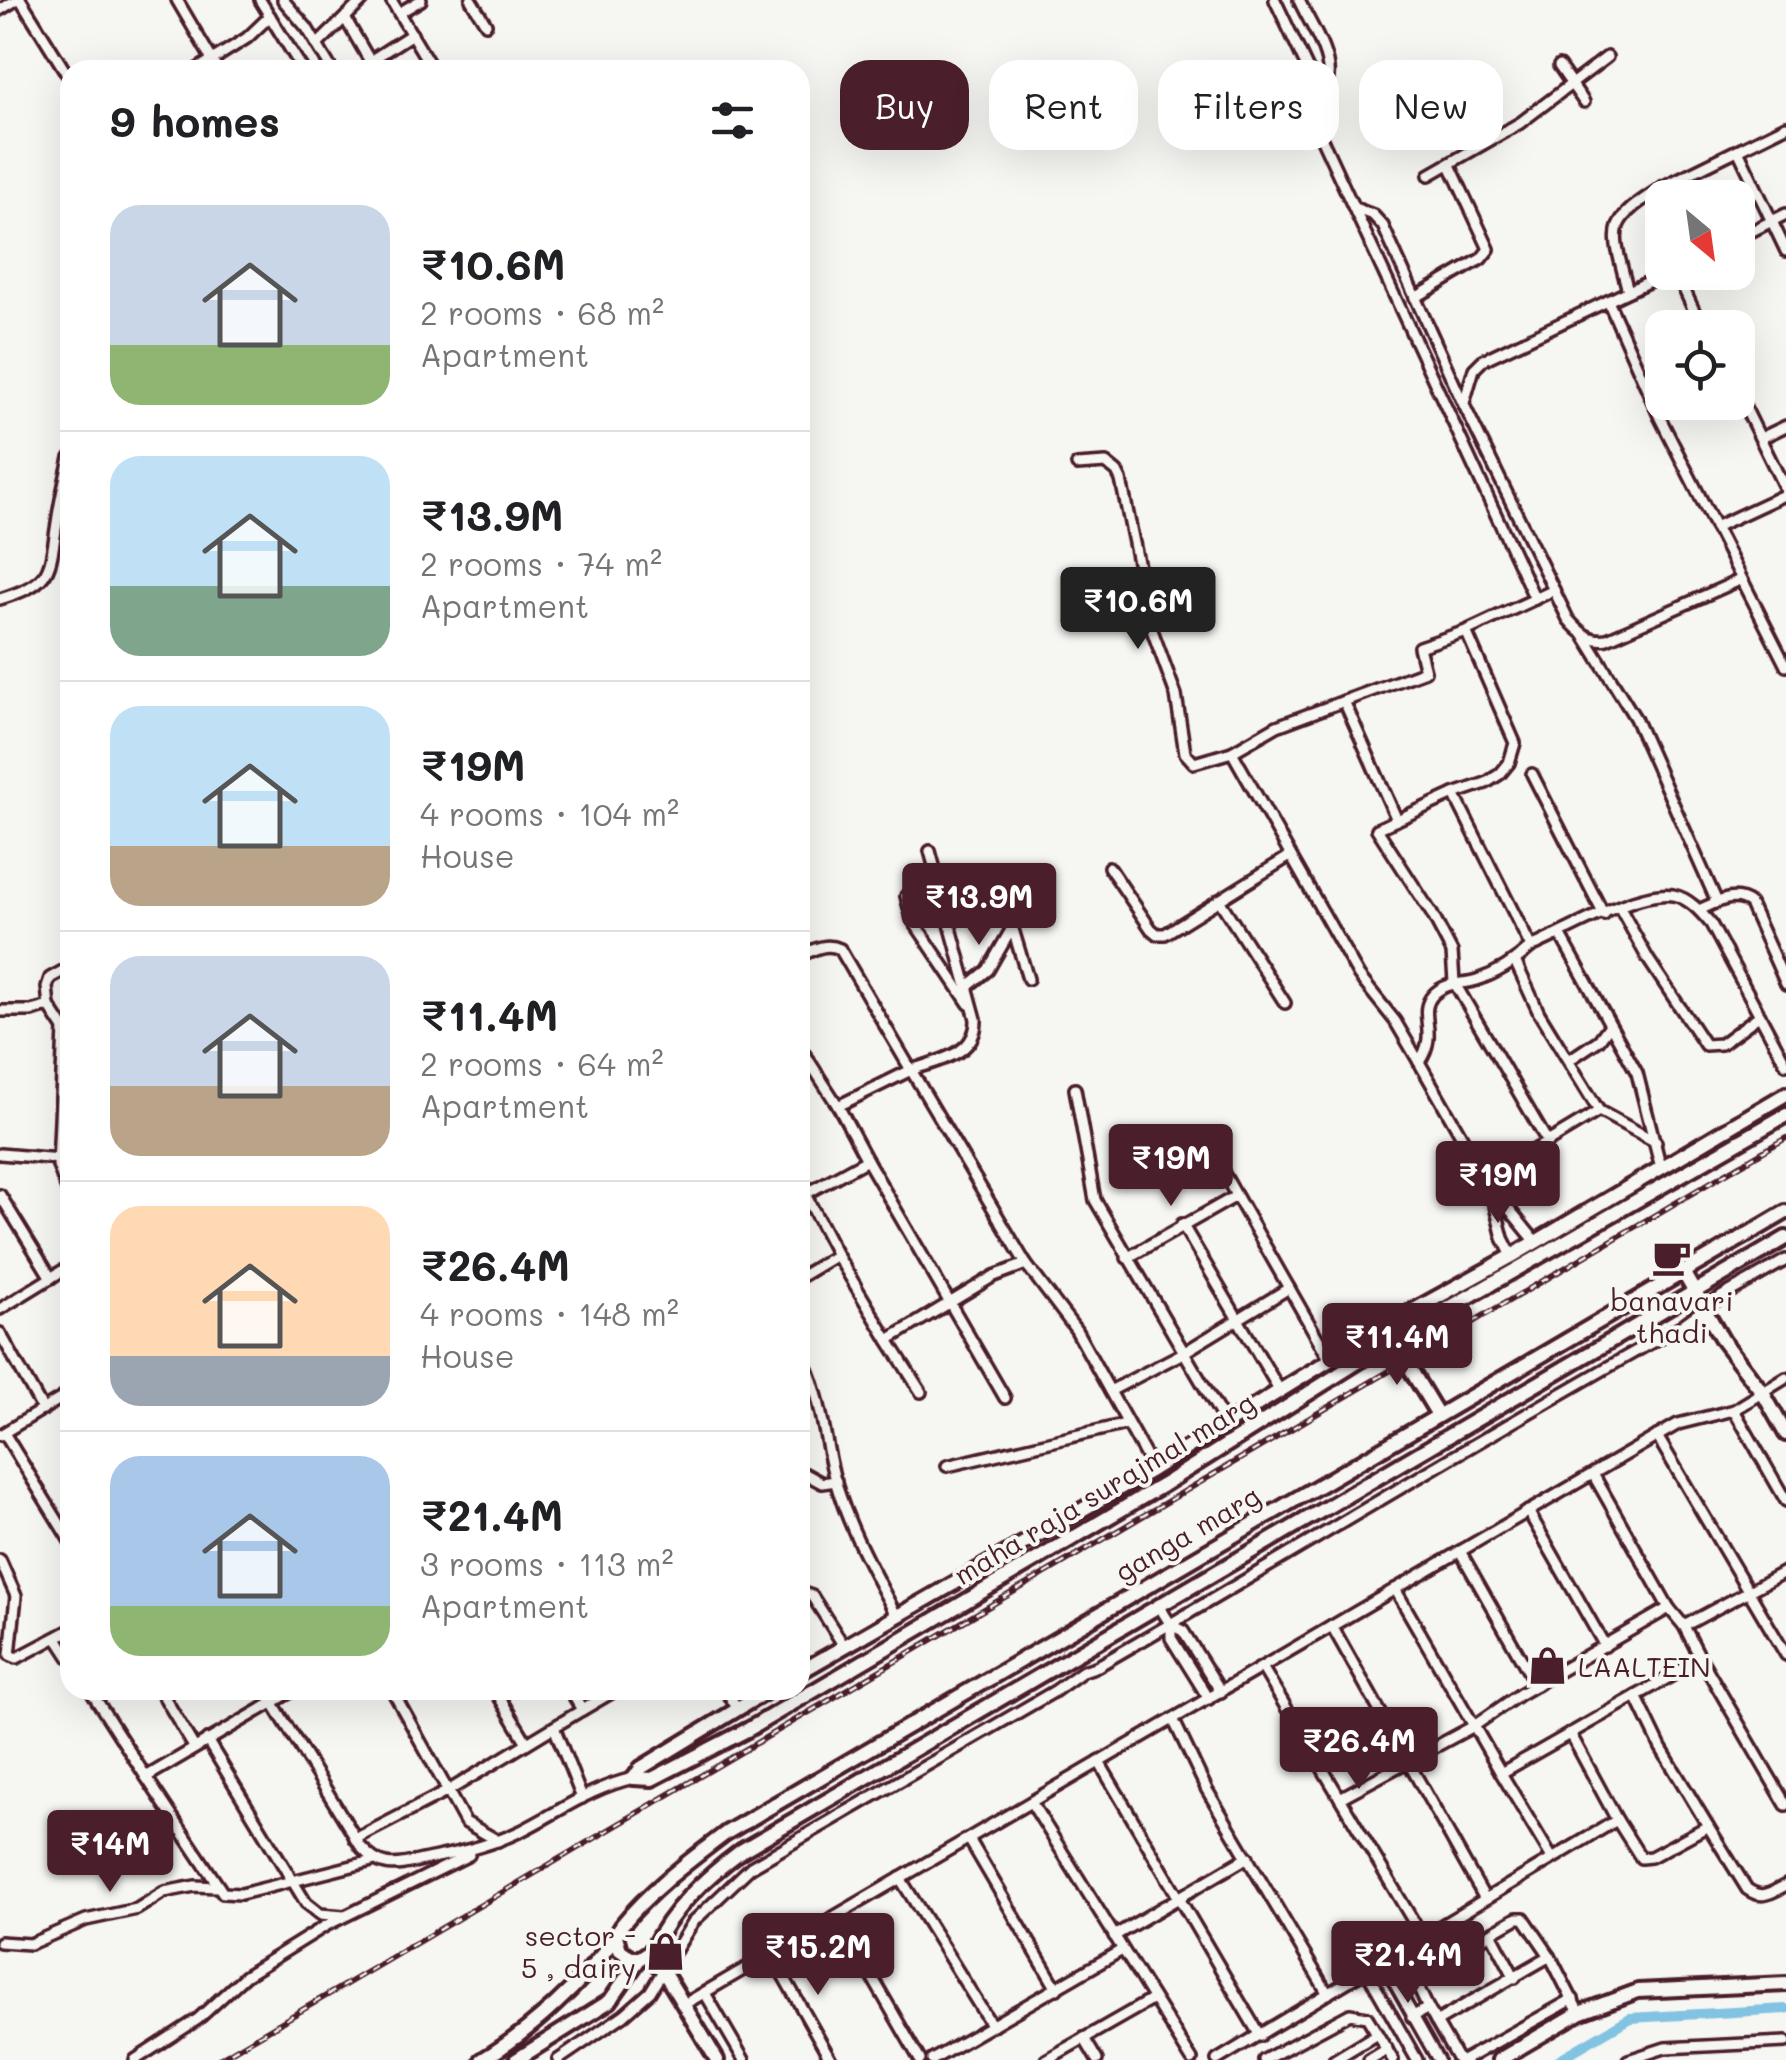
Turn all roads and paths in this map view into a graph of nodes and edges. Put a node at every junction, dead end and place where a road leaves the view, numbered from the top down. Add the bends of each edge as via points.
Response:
1 (19, 0) edge
2 (176, 0) edge
3 (283, 0) edge
4 (363, 0) edge
5 (392, 0) edge
6 (421, 0) edge
7 (471, 0) edge
8 (1275, 0) edge
9 (1299, 0) edge
10 (262, 1) edge
11 (0, 10) edge
12 (399, 13) junction
13 (270, 16) junction
14 (345, 18) junction
15 (486, 24) dead end
16 (412, 34) junction
17 (316, 44) junction
18 (1606, 58) dead end
19 (212, 60) joint
20 (297, 60) edge
21 (326, 60) edge
22 (369, 60) edge
23 (380, 60) edge
24 (427, 60) edge
25 (1303, 60) edge
26 (1325, 60) edge
27 (60, 64) edge
28 (1559, 66) dead end
29 (1571, 85) junction
30 (1584, 102) dead end
31 (1786, 126) edge
32 (1328, 150) edge
33 (1738, 150) junction
34 (1450, 165) junction
35 (1429, 175) dead end
36 (1687, 180) edge
37 (1645, 201) edge
38 (1357, 209) junction
39 (1786, 214) edge
40 (1774, 221) junction
41 (1755, 230) edge
42 (1786, 251) edge
43 (1645, 283) edge
44 (1628, 290) junction
45 (1415, 298) junction
46 (1608, 301) junction
47 (1464, 406) junction
48 (1751, 420) edge
49 (1786, 426) edge
50 (1760, 438) junction
51 (1077, 464) dead end
52 (1786, 493) edge
53 (60, 508) edge
54 (1715, 527) junction
55 (1740, 580) junction
56 (1554, 590) junction
57 (0, 599) edge
58 (1535, 599) junction
59 (1466, 631) junction
60 (1585, 636) junction
61 (1786, 666) edge
62 (1344, 701) junction
63 (1232, 752) junction
64 (1532, 774) dead end
65 (1454, 794) junction
66 (1397, 820) junction
67 (930, 851) dead end
68 (1290, 856) junction
69 (1022, 867) dead end
70 (1109, 867) dead end
71 (996, 874) junction
72 (938, 882) junction
73 (1220, 900) junction
74 (1717, 902) junction
75 (1620, 908) junction
76 (1699, 910) junction
77 (1604, 915) junction
78 (1012, 928) junction
79 (1560, 934) junction
80 (1531, 948) junction
81 (810, 951) edge
82 (1515, 961) junction
83 (60, 972) edge
84 (1028, 979) dead end
85 (1454, 982) junction
86 (1786, 984) edge
87 (968, 987) junction
88 (1285, 1004) dead end
89 (49, 1006) junction
90 (0, 1011) edge
91 (974, 1012) junction
92 (1760, 1015) junction
93 (60, 1023) edge
94 (1610, 1025) junction
95 (1568, 1060) junction
96 (810, 1062) edge
97 (1419, 1062) junction
98 (1786, 1064) edge
99 (911, 1070) junction
100 (1075, 1089) dead end
101 (1786, 1094) edge
102 (838, 1106) junction
103 (1598, 1111) junction
104 (1786, 1116) edge
105 (1548, 1141) junction
106 (1656, 1142) junction
107 (0, 1154) edge
108 (60, 1159) joint
109 (866, 1160) junction
110 (1152, 1167) dead end
111 (1661, 1168) junction
112 (60, 1176) edge
113 (1488, 1182) junction
114 (810, 1188) edge
115 (0, 1195) edge
116 (1236, 1196) junction
117 (810, 1208) edge
118 (1786, 1212) edge
119 (1182, 1224) junction
120 (1786, 1238) edge
121 (1536, 1242) junction
122 (837, 1255) junction
123 (1512, 1256) junction
124 (1128, 1258) junction
125 (1786, 1260) edge
126 (1026, 1264) junction
127 (810, 1271) edge
128 (60, 1272) edge
129 (1684, 1272) junction
130 (51, 1278) junction
131 (1290, 1288) junction
132 (1694, 1291) junction
133 (951, 1302) junction
134 (0, 1309) edge
135 (1703, 1310) junction
136 (1238, 1319) junction
137 (1385, 1326) junction
138 (0, 1333) edge
139 (888, 1340) junction
140 (1393, 1340) junction
141 (1183, 1354) junction
142 (1330, 1360) junction
143 (810, 1374) edge
144 (1782, 1381) edge
145 (1280, 1391) junction
146 (921, 1392) dead end
147 (1110, 1392) junction
148 (1762, 1393) junction
149 (1786, 1396) edge
150 (1005, 1398) dead end
151 (60, 1399) edge
152 (43, 1410) junction
153 (1734, 1410) junction
154 (1438, 1416) junction
155 (1126, 1424) junction
156 (1226, 1424) junction
157 (2, 1434) edge
158 (1786, 1434) edge
159 (1657, 1436) junction
160 (948, 1466) dead end
161 (1153, 1469) junction
162 (1592, 1474) junction
163 (810, 1476) edge
164 (836, 1481) junction
165 (1163, 1485) junction
166 (1786, 1501) edge
167 (1528, 1512) junction
168 (60, 1525) edge
169 (1460, 1551) junction
170 (0, 1560) edge
171 (1786, 1572) edge
172 (1395, 1589) junction
173 (1750, 1592) junction
174 (810, 1595) edge
175 (1159, 1606) junction
176 (1669, 1608) junction
177 (896, 1615) junction
178 (1171, 1625) junction
179 (1332, 1626) junction
180 (1684, 1626) junction
181 (910, 1634) junction
182 (60, 1636) edge
183 (57, 1638) junction
184 (60, 1643) edge
185 (844, 1646) junction
186 (1606, 1646) junction
187 (1786, 1655) edge
188 (1701, 1658) junction
189 (810, 1666) edge
190 (1262, 1667) junction
191 (1536, 1685) junction
192 (1221, 1692) junction
193 (810, 1693) edge
194 (1636, 1696) junction
195 (1208, 1698) junction
196 (96, 1700) edge
197 (166, 1700) edge
198 (270, 1700) edge
199 (277, 1700) edge
200 (398, 1700) edge
201 (500, 1700) edge
202 (576, 1700) edge
203 (599, 1700) edge
204 (733, 1700) edge
205 (752, 1700) edge
206 (798, 1700) edge
207 (272, 1703) junction
208 (738, 1708) junction
209 (582, 1710) junction
210 (1172, 1719) junction
211 (1474, 1726) junction
212 (554, 1727) junction
213 (749, 1729) junction
214 (1570, 1734) junction
215 (207, 1740) junction
216 (527, 1743) junction
217 (194, 1748) junction
218 (1099, 1762) junction
219 (1408, 1762) junction
220 (1502, 1772) junction
221 (146, 1777) junction
222 (634, 1778) junction
223 (448, 1791) junction
224 (582, 1798) junction
225 (1340, 1798) junction
226 (1031, 1802) junction
227 (1785, 1802) edge
228 (1617, 1820) junction
229 (1708, 1826) junction
230 (968, 1838) junction
231 (356, 1839) junction
232 (498, 1841) junction
233 (480, 1849) junction
234 (1248, 1857) junction
235 (1552, 1858) junction
236 (372, 1860) junction
237 (900, 1878) junction
238 (292, 1880) junction
239 (1786, 1885) edge
240 (218, 1887) junction
241 (1181, 1897) junction
242 (1484, 1897) junction
243 (344, 1916) junction
244 (837, 1916) junction
245 (645, 1925) junction
246 (1491, 1933) junction
247 (616, 1936) junction
248 (1114, 1936) junction
249 (1422, 1936) junction
250 (0, 1942) edge
251 (1122, 1950) junction
252 (771, 1954) junction
253 (643, 1956) junction
254 (1550, 1956) junction
255 (1382, 1961) junction
256 (662, 1969) junction
257 (1366, 1970) junction
258 (1514, 1978) junction
259 (1786, 1984) edge
260 (1058, 1989) junction
261 (705, 1992) junction
262 (1328, 1994) junction
263 (1153, 1999) junction
264 (684, 2005) junction
265 (1576, 2006) junction
266 (1428, 2008) junction
267 (1412, 2017) junction
268 (1436, 2022) junction
269 (992, 2026) junction
270 (1377, 2034) junction
271 (1260, 2036) junction
272 (1084, 2038) junction
273 (1786, 2042) edge
274 (1386, 2049) junction
275 (714, 2059) edge
276 (135, 2060) edge
277 (482, 2060) edge
278 (516, 2060) edge
279 (558, 2060) edge
280 (744, 2060) edge
281 (832, 2060) edge
282 (920, 2060) edge
283 (932, 2060) edge
284 (1046, 2060) edge
285 (1097, 2060) edge
286 (1192, 2060) edge
287 (1216, 2060) edge
288 (1264, 2060) edge
289 (1334, 2060) edge
290 (1369, 2060) edge
291 (1393, 2060) edge
292 (1417, 2060) edge
293 (1438, 2060) edge
294 (1461, 2060) edge
295 (1499, 2060) edge
296 (1628, 2060) edge

1 - 11 street
1 - 27 street
2 - 19 street
3 - 17 street
4 - 14 street
5 - 12 street
6 - 12 street
7 - 15 street
8 - 25 street
9 - 26 street
10 - 13 street
12 - 16 street
13 - 19 street
13 - 20 street
14 - 17 street
14 - 22 street
16 - 23 street
16 - 24 street
17 - 21 street
18 - 29 street
28 - 29 street
29 - 30 street
29 - 34 street
31 - 33 street
32 - 38 street
33 - 36 street
33 - 40 street
34 - 35 street
34 - 45 street via 1489,249
37 - 44 street via 1630,208 1615,235
38 - 45 street via 1383,226
38 - 58 street
39 - 40 street
40 - 41 street
40 - 42 street
43 - 44 street
44 - 46 street
45 - 47 street
46 - 47 street via 1483,360
46 - 54 street
47 - 56 street
48 - 50 street
49 - 50 street
50 - 52 street
51 - 63 street via 1106,463 1121,480 1186,753 1194,763
52 - 54 street
53 - 57 street via 48,573
54 - 55 street
55 - 60 street via 1626,632 1598,641
55 - 61 street
56 - 58 street
56 - 60 street via 1568,620
58 - 59 street
59 - 62 street via 1419,647 1425,671
59 - 65 street via 1515,743 1500,774
60 - 74 street via 1635,718
62 - 63 street via 1277,726
62 - 66 street
63 - 68 street
64 - 77 street
65 - 66 street
65 - 80 street
66 - 85 street via 1378,828 1452,952
67 - 72 street
68 - 73 street
68 - 97 street via 1358,976
69 - 71 street
70 - 73 street via 1157,934
71 - 72 street
71 - 78 street
72 - 87 street
72 - 91 street via 908,892 907,906
73 - 88 street
74 - 76 street
74 - 86 street via 1735,897 1750,904
75 - 76 street via 1676,895
75 - 77 street
75 - 92 street via 1705,1045 1721,1044
76 - 92 street
77 - 79 street
78 - 84 street
78 - 87 street via 988,970
79 - 80 street
79 - 94 street
80 - 82 street
81 - 99 street via 840,949
82 - 85 street via 1471,982
82 - 95 street
83 - 89 street via 50,978
85 - 97 street via 1432,996 1428,1049
85 - 105 street
87 - 91 street
89 - 90 street
89 - 93 street
91 - 99 street via 976,1030 966,1049
92 - 98 street
94 - 95 street
94 - 106 street via 1637,1074
95 - 103 street
96 - 102 street
97 - 113 street
99 - 102 street
99 - 126 street
100 - 124 street via 1095,1200
101 - 111 street, maha raja surajmal marg
102 - 109 street
103 - 105 street
103 - 106 street
104 - 140 street, maha raja surajmal marg
105 - 113 street
106 - 111 street
107 - 108 street
108 - 112 street
109 - 114 street
109 - 133 street
110 - 116 street via 1182,1152 1206,1152
111 - 121 street, maha raja surajmal marg
113 - 121 street
113 - 123 street
115 - 130 street
116 - 119 street
116 - 131 street
117 - 122 street
118 - 129 street, ganga marg
119 - 124 street
119 - 136 street
120 - 132 street, ganga marg
121 - 123 street, maha raja surajmal marg
122 - 127 street
122 - 139 street
123 - 137 street, maha raja surajmal marg
124 - 141 street
125 - 135 street
126 - 133 street
126 - 147 street via 1076,1330
128 - 130 street
129 - 132 street
129 - 154 street, ganga marg
130 - 134 street
131 - 136 street
131 - 142 street
132 - 135 street
132 - 175 street, ganga marg
133 - 139 street
133 - 150 street
135 - 148 street
135 - 178 street
136 - 141 street
136 - 145 street
137 - 140 street
137 - 142 street, maha raja surajmal marg
138 - 152 street
139 - 146 street
140 - 154 street
140 - 165 street, maha raja surajmal marg
141 - 147 street
141 - 156 street
142 - 145 street, maha raja surajmal marg
143 - 164 street
144 - 148 street
144 - 149 street
145 - 156 street, maha raja surajmal marg
147 - 155 street
148 - 153 street
148 - 158 street
151 - 152 street
152 - 157 street
153 - 159 street via 1694,1418
153 - 166 street
154 - 245 street, ganga marg via 726,1833 670,1876
155 - 160 street
155 - 161 street
156 - 161 street, maha raja surajmal marg
157 - 168 street
159 - 162 street
159 - 173 street
161 - 165 street
161 - 177 street, maha raja surajmal marg
162 - 167 street
162 - 176 street
163 - 164 street
164 - 177 street via 854,1536
165 - 181 street, maha raja surajmal marg
167 - 169 street
167 - 186 street
169 - 172 street
169 - 191 street
170 - 183 street via 16,1596 10,1655 17,1658
171 - 173 street
172 - 179 street
172 - 211 street
173 - 180 street
173 - 187 street
174 - 185 street
175 - 178 street
175 - 245 street, ganga marg via 742,1851
176 - 180 street
176 - 186 street
177 - 181 street
177 - 185 street, maha raja surajmal marg
178 - 192 street via 1183,1631
178 - 195 street via 1171,1638
178 - 256 street via 751,1867 694,1922
179 - 190 street
179 - 219 street
180 - 188 street
181 - 193 street, maha raja surajmal marg
182 - 183 street
183 - 184 street
185 - 189 street, maha raja surajmal marg
186 - 191 street
188 - 194 street
188 - 227 street
190 - 192 street
190 - 225 street
191 - 211 street
192 - 195 street
194 - 214 street
194 - 229 street
195 - 210 street
196 - 221 street
197 - 217 street
198 - 207 street
199 - 207 street
200 - 223 street
201 - 216 street
202 - 209 street
203 - 209 street
204 - 208 street
205 - 208 street
206 - 213 street, maha raja surajmal marg
207 - 215 street
207 - 231 street
208 - 213 street
208 - 222 street
209 - 212 street
210 - 218 street
210 - 234 street
211 - 219 street
211 - 220 street
212 - 216 street
212 - 224 street
213 - 222 street, maha raja surajmal marg via 652,1779
214 - 220 street
214 - 228 street
215 - 217 street
215 - 238 street
216 - 223 street
217 - 221 street
218 - 226 street
218 - 241 street
219 - 225 street
219 - 242 street
220 - 235 street
221 - 240 street
222 - 224 street
223 - 231 street
223 - 232 street via 465,1822
224 - 232 street
225 - 249 street
226 - 230 street
226 - 248 street
228 - 229 street via 1642,1858
228 - 235 street
229 - 239 street via 1755,1896
230 - 237 street
230 - 260 street
231 - 236 street
232 - 233 street
233 - 236 street via 391,1866
233 - 243 street
234 - 241 street
234 - 262 street
235 - 242 street
236 - 238 street
237 - 244 street
237 - 269 street
238 - 240 street via 230,1896
238 - 243 street via 312,1910
240 - 250 street via 164,1892 137,1909 86,1920 30,1944
241 - 248 street
241 - 271 street
242 - 249 street
243 - 276 street via 246,1976 198,2019
244 - 252 street
244 - 282 street
245 - 247 street via 623,1923
245 - 253 street via 652,1950
246 - 254 street via 1524,1918
246 - 258 street
246 - 266 street via 1420,1974 1417,1985
247 - 253 street via 626,1955
247 - 277 street via 530,2028
248 - 251 street
249 - 255 street
251 - 260 street
251 - 263 street
252 - 261 street
252 - 281 street
253 - 256 street
253 - 278 street via 610,2001
254 - 258 street
254 - 265 street
255 - 257 street
255 - 267 street
256 - 264 street
256 - 279 street via 650,1992 624,2015
257 - 262 street
257 - 292 street
258 - 268 street
259 - 265 street via 1659,1988
260 - 269 street
261 - 264 street
261 - 280 street
262 - 271 street
263 - 272 street
263 - 286 street
264 - 275 street
265 - 294 street
265 - 295 street
266 - 267 street
266 - 268 street
267 - 293 street
268 - 294 street
269 - 283 street
270 - 274 street
270 - 288 street via 1367,2018 1350,2014
270 - 289 street
271 - 287 street
272 - 284 street
272 - 285 street
273 - 296 street via 1665,2048
274 - 290 street
274 - 291 street

